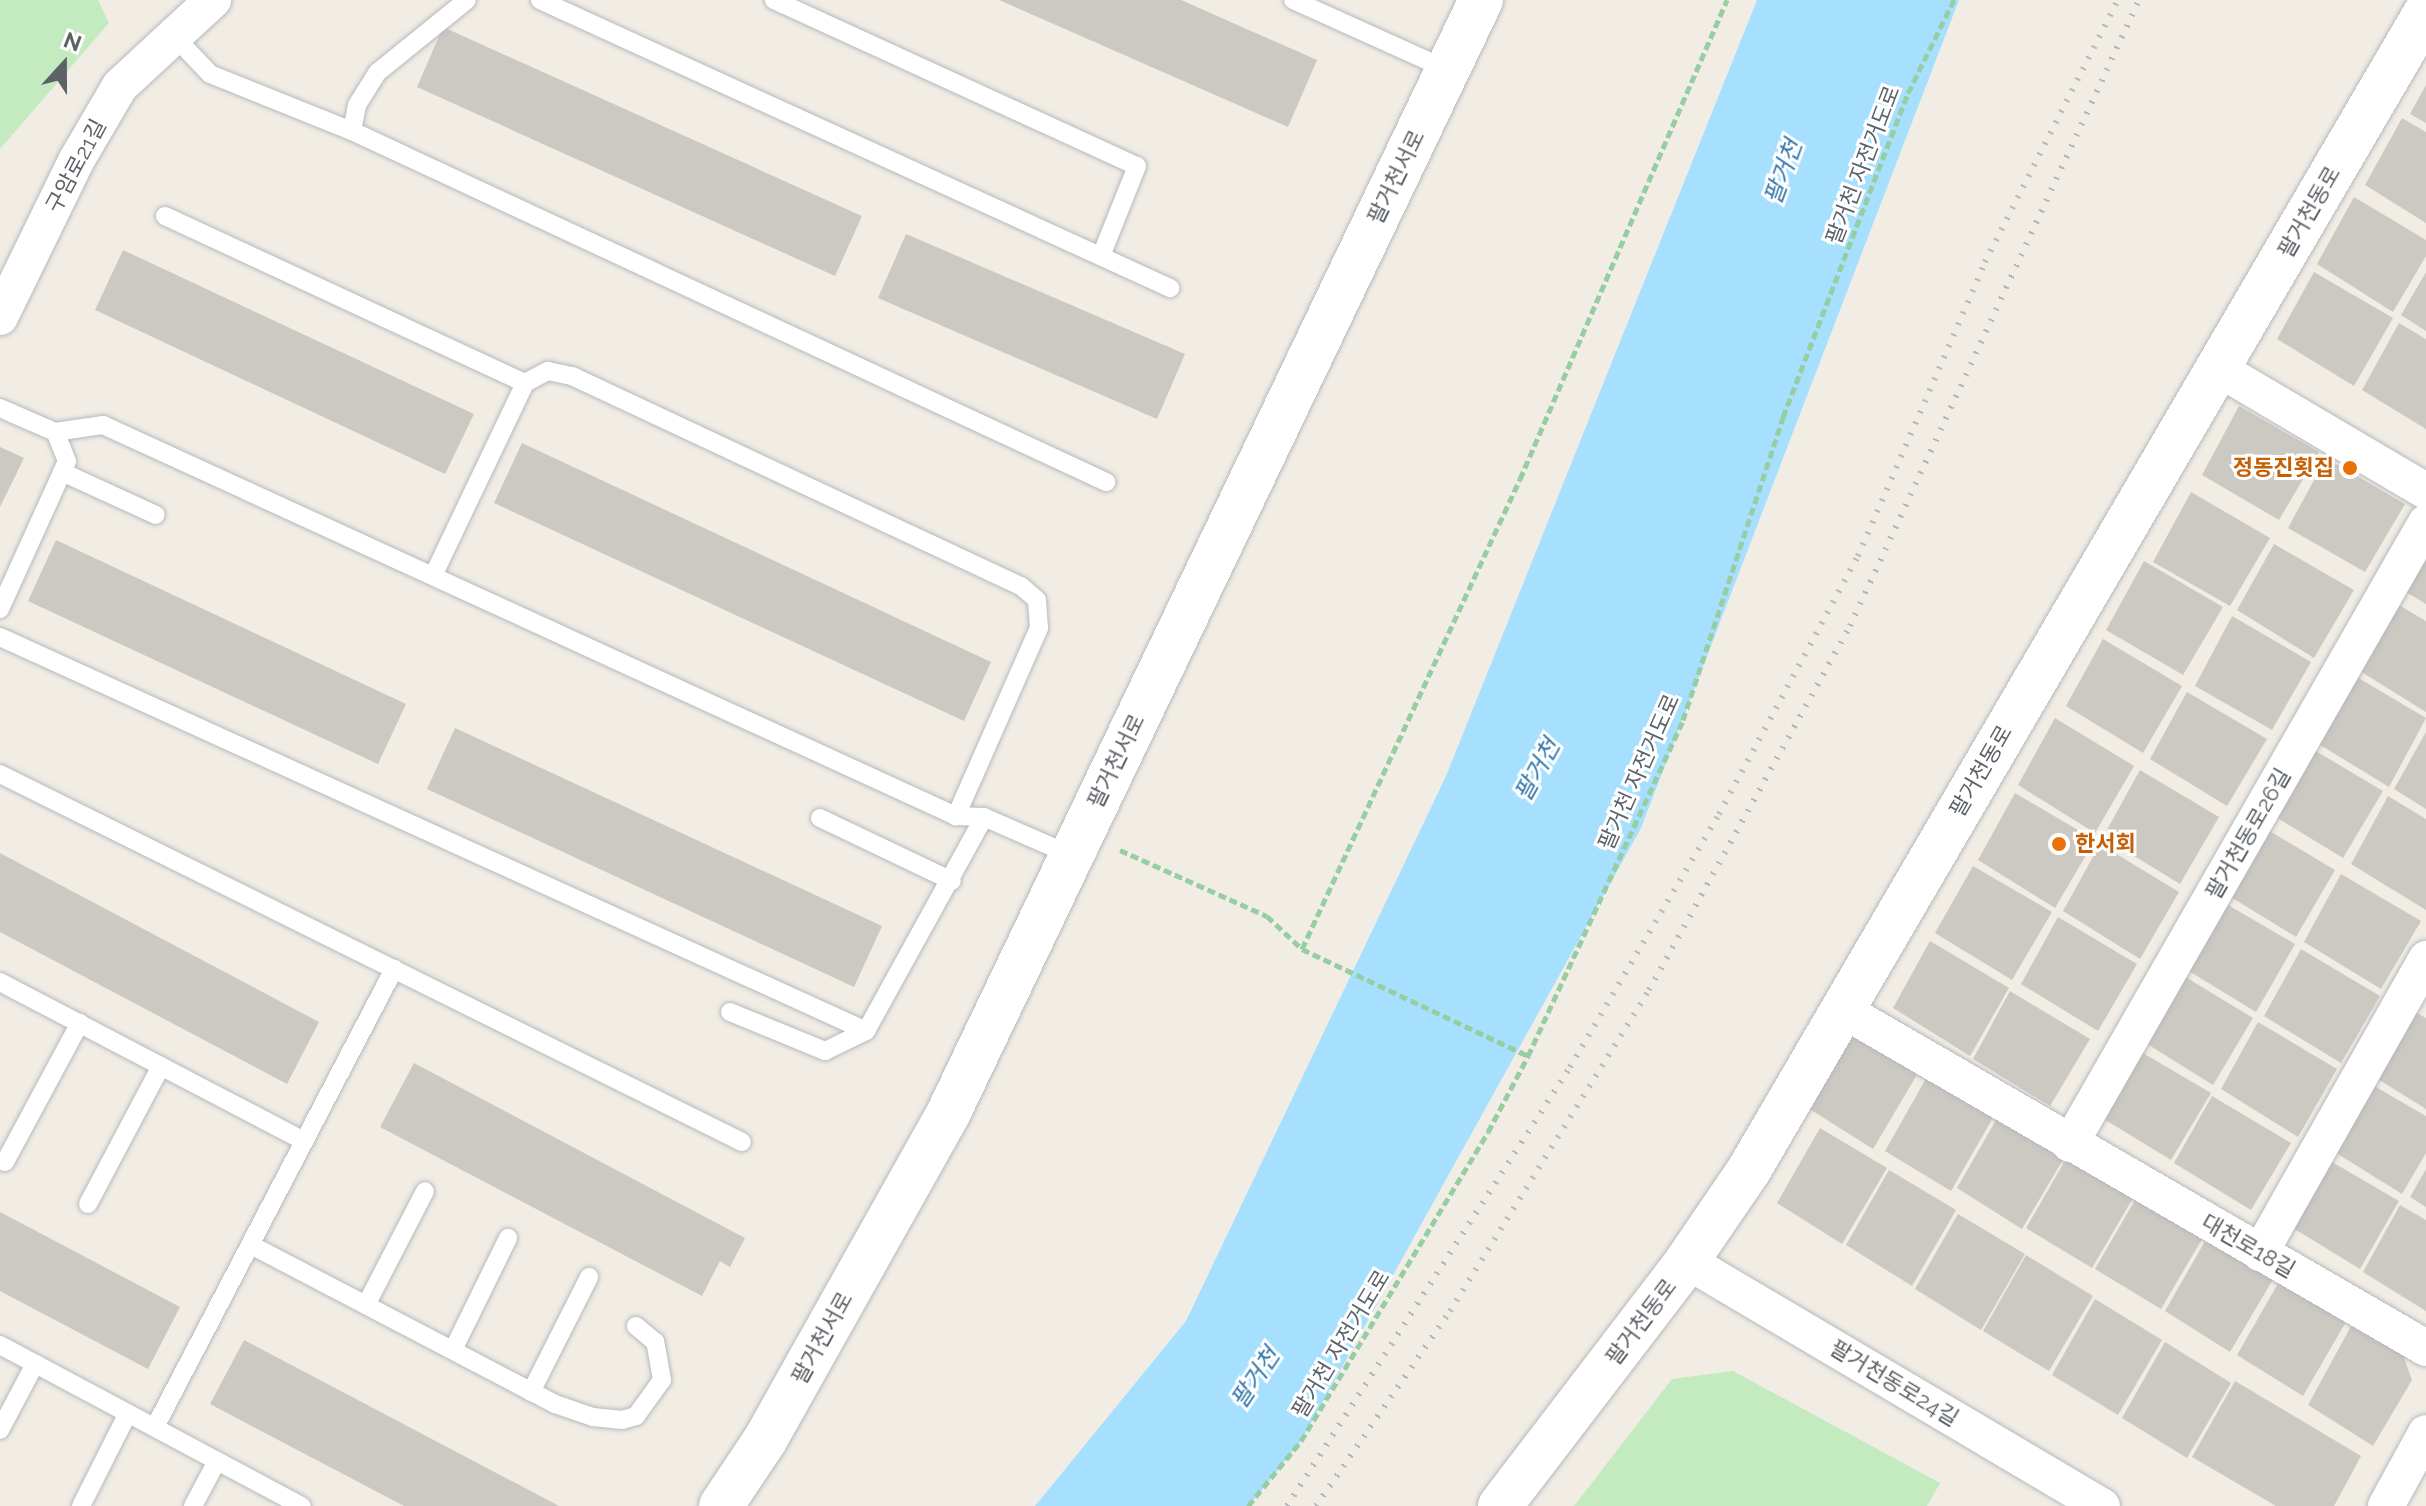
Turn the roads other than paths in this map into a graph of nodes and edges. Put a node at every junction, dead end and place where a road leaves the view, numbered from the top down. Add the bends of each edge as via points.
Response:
1 (213, 0) edge
2 (467, 0) edge
3 (540, 0) edge
4 (774, 0) edge
5 (1293, 0) edge
6 (1481, 0) edge
7 (1324, 7) edge
8 (2426, 12) edge
9 (174, 36) junction
10 (1448, 70) junction
11 (352, 131) junction
12 (165, 216) dead end
13 (1101, 256) junction
14 (1170, 288) dead end
15 (0, 317) edge
16 (2217, 368) junction
17 (525, 383) junction
18 (0, 408) edge
19 (55, 432) junction
20 (62, 472) junction
21 (1106, 482) dead end
22 (2426, 491) edge
23 (156, 515) dead end
24 (2426, 523) edge
25 (433, 576) junction
26 (0, 609) edge
27 (0, 637) edge
28 (0, 774) edge
29 (956, 816) junction
30 (984, 817) junction
31 (820, 818) dead end
32 (1076, 844) junction
33 (952, 881) junction
34 (2426, 959) edge
35 (394, 969) junction
36 (0, 982) edge
37 (1841, 1009) junction
38 (730, 1012) dead end
39 (80, 1023) junction
40 (866, 1031) junction
41 (161, 1066) junction
42 (304, 1141) junction
43 (742, 1142) dead end
44 (2070, 1144) junction
45 (5, 1162) dead end
46 (425, 1191) dead end
47 (88, 1204) dead end
48 (508, 1238) dead end
49 (251, 1245) junction
50 (2260, 1253) junction
51 (1687, 1261) junction
52 (589, 1277) dead end
53 (366, 1305) junction
54 (636, 1326) dead end
55 (0, 1345) edge
56 (2426, 1348) edge
57 (453, 1350) junction
58 (35, 1364) junction
59 (531, 1392) junction
60 (128, 1413) junction
61 (155, 1427) junction
62 (0, 1430) edge
63 (2426, 1433) edge
64 (217, 1461) junction
65 (81, 1506) edge
66 (193, 1506) edge
67 (302, 1506) edge
68 (721, 1506) edge
69 (1500, 1506) edge
70 (2102, 1506) edge
71 (2386, 1506) edge

1 - 9 street, 구암로21길
2 - 11 lane via 378,72 357,105
3 - 13 lane
4 - 13 lane via 1137,166
5 - 7 lane
6 - 10 main road, 팔거천서로
7 - 10 lane
8 - 16 main road, 팔거천동로
9 - 11 lane via 210,74
9 - 15 street, 구암로21길 via 120,86 76,161
10 - 32 main road, 팔거천서로
11 - 21 lane
12 - 17 lane
13 - 14 lane
16 - 22 street
16 - 37 main road, 팔거천동로
17 - 25 lane
17 - 29 lane via 548,371 572,376 1021,586 1037,600 1039,628
18 - 19 lane
19 - 20 lane via 67,461
19 - 25 lane via 103,425
20 - 23 lane
20 - 26 lane
24 - 44 street, 팔거천동로26길
25 - 29 lane
27 - 40 lane
28 - 35 lane
29 - 30 lane
30 - 32 lane
30 - 33 lane
31 - 33 lane
32 - 68 main road, 팔거천서로 via 948,1114 765,1440
33 - 40 lane
34 - 50 street
35 - 42 lane
35 - 43 lane
36 - 39 lane
37 - 44 street, 대천로18길
37 - 51 main road, 팔거천동로 via 1749,1170
38 - 40 lane via 825,1051
39 - 41 lane
39 - 45 lane
41 - 42 lane
41 - 47 lane
42 - 49 lane
44 - 50 street, 대천로18길
46 - 53 lane
48 - 57 lane
49 - 53 lane
49 - 61 lane
50 - 56 street, 대천로18길
51 - 69 main road, 팔거천동로
51 - 70 street, 팔거천동로24길
52 - 59 lane
53 - 57 lane
54 - 59 lane via 655,1342 662,1380 636,1416 593,1417
55 - 58 lane
57 - 59 lane
58 - 60 lane
58 - 62 lane
60 - 61 lane
60 - 65 lane
61 - 64 lane
63 - 71 street
64 - 66 lane
64 - 67 lane

